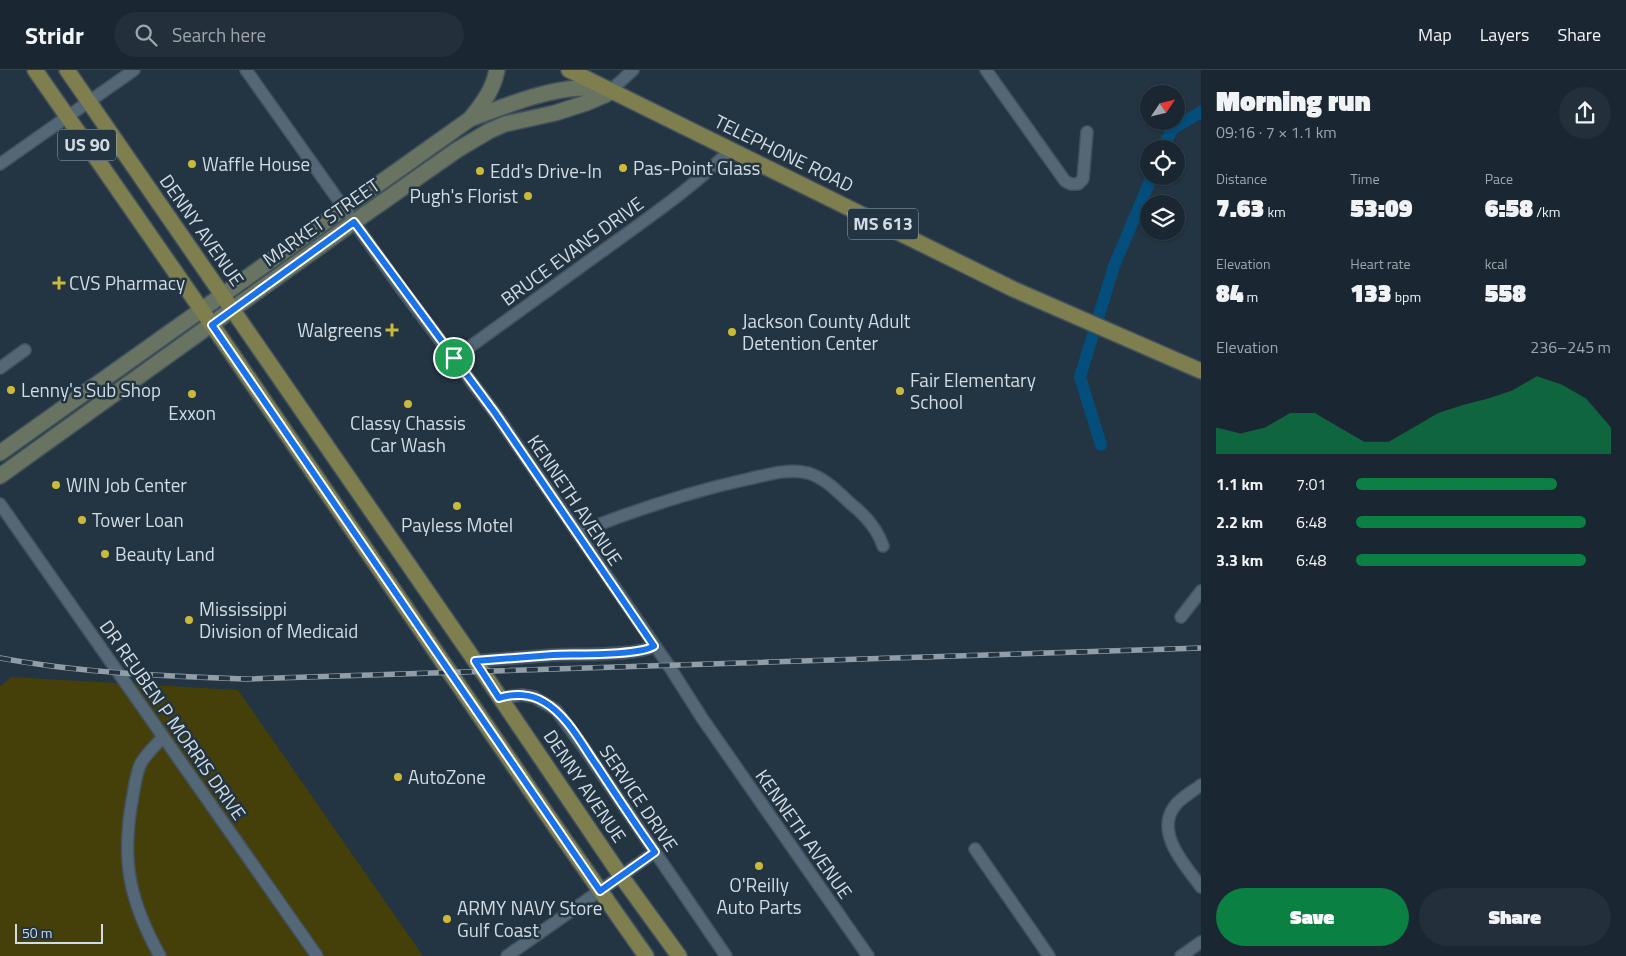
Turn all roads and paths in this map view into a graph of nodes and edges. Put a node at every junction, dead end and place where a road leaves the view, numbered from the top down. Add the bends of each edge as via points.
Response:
1 (35, 70) edge
2 (67, 70) edge
3 (134, 70) edge
4 (246, 70) edge
5 (497, 70) edge
6 (569, 70) edge
7 (633, 70) edge
8 (986, 70) edge
9 (610, 91) junction
10 (89, 102) junction
11 (67, 116) junction
12 (470, 119) junction
13 (1087, 132) dead end
14 (731, 149) junction
15 (0, 164) edge
16 (344, 207) junction
17 (354, 222) junction
18 (223, 295) junction
19 (233, 309) junction
20 (201, 310) junction
21 (212, 325) junction
22 (25, 350) dead end
23 (454, 358) junction
24 (0, 368) edge
25 (1201, 371) edge
26 (0, 453) edge
27 (0, 476) edge
28 (0, 504) edge
29 (576, 533) junction
30 (882, 546) dead end
31 (1201, 591) edge
32 (1181, 617) dead end
33 (654, 646) junction
34 (475, 661) junction
35 (499, 698) junction
36 (163, 737) junction
37 (1201, 785) edge
38 (975, 850) dead end
39 (655, 852) junction
40 (622, 876) junction
41 (1201, 887) edge
42 (600, 891) junction
43 (1201, 942) edge
44 (160, 956) edge
45 (317, 956) edge
46 (507, 956) edge
47 (646, 956) edge
48 (679, 956) edge
49 (726, 956) edge
50 (868, 956) edge
51 (1050, 956) edge
52 (1181, 956) edge

1 - 11 main road, US 90
2 - 10 main road, DENNY AVENUE / US 90
3 - 10 street
4 - 16 street, KENNETH AVENUE
5 - 12 main road via 486,100
6 - 9 main road, TELEPHONE ROAD / MS 613
7 - 9 street, MARKET STREET
8 - 13 street via 1065,181 1071,184 1078,184 1083,179
9 - 12 main road, MARKET STREET via 579,88 552,92
9 - 14 main road, TELEPHONE ROAD / MS 613
9 - 17 main road, MARKET STREET via 586,104 488,131
10 - 11 street
10 - 18 main road, DENNY AVENUE / US 90
11 - 15 street
11 - 20 main road, US 90
12 - 16 main road, MARKET STREET
14 - 23 street, BRUCE EVANS DRIVE via 675,198
14 - 25 main road, TELEPHONE ROAD / MS 613 via 1013,289
16 - 17 street, KENNETH AVENUE
16 - 18 main road, MARKET STREET
17 - 19 main road, MARKET STREET
17 - 23 street, KENNETH AVENUE
18 - 19 main road, DENNY AVENUE / US 90
18 - 20 main road, MARKET STREET
19 - 21 main road, MARKET STREET
19 - 34 main road, DENNY AVENUE / US 90
20 - 21 main road, US 90
20 - 26 main road, MARKET STREET
21 - 27 main road, MARKET STREET
21 - 42 main road, US 90
22 - 24 street
23 - 29 street, KENNETH AVENUE
28 - 36 street, DR REUBEN P MORRIS DRIVE
29 - 30 street via 680,497 733,482 794,471 816,476 828,483 866,518 876,530
29 - 33 street, KENNETH AVENUE
31 - 32 street
33 - 34 street via 622,652
33 - 50 street, KENNETH AVENUE
34 - 35 main road, DENNY AVENUE / US 90
35 - 39 street, SERVICE DRIVE via 528,696 556,710
35 - 40 main road, DENNY AVENUE / US 90
36 - 44 street via 140,764 127,828 128,866 134,896 146,930
36 - 45 street, DR REUBEN P MORRIS DRIVE
37 - 41 street via 1174,807 1168,819 1171,842
38 - 51 street
39 - 40 street
39 - 49 street, SERVICE DRIVE
40 - 42 street
40 - 48 main road, DENNY AVENUE / US 90
42 - 46 street
42 - 47 main road, US 90
43 - 52 street

